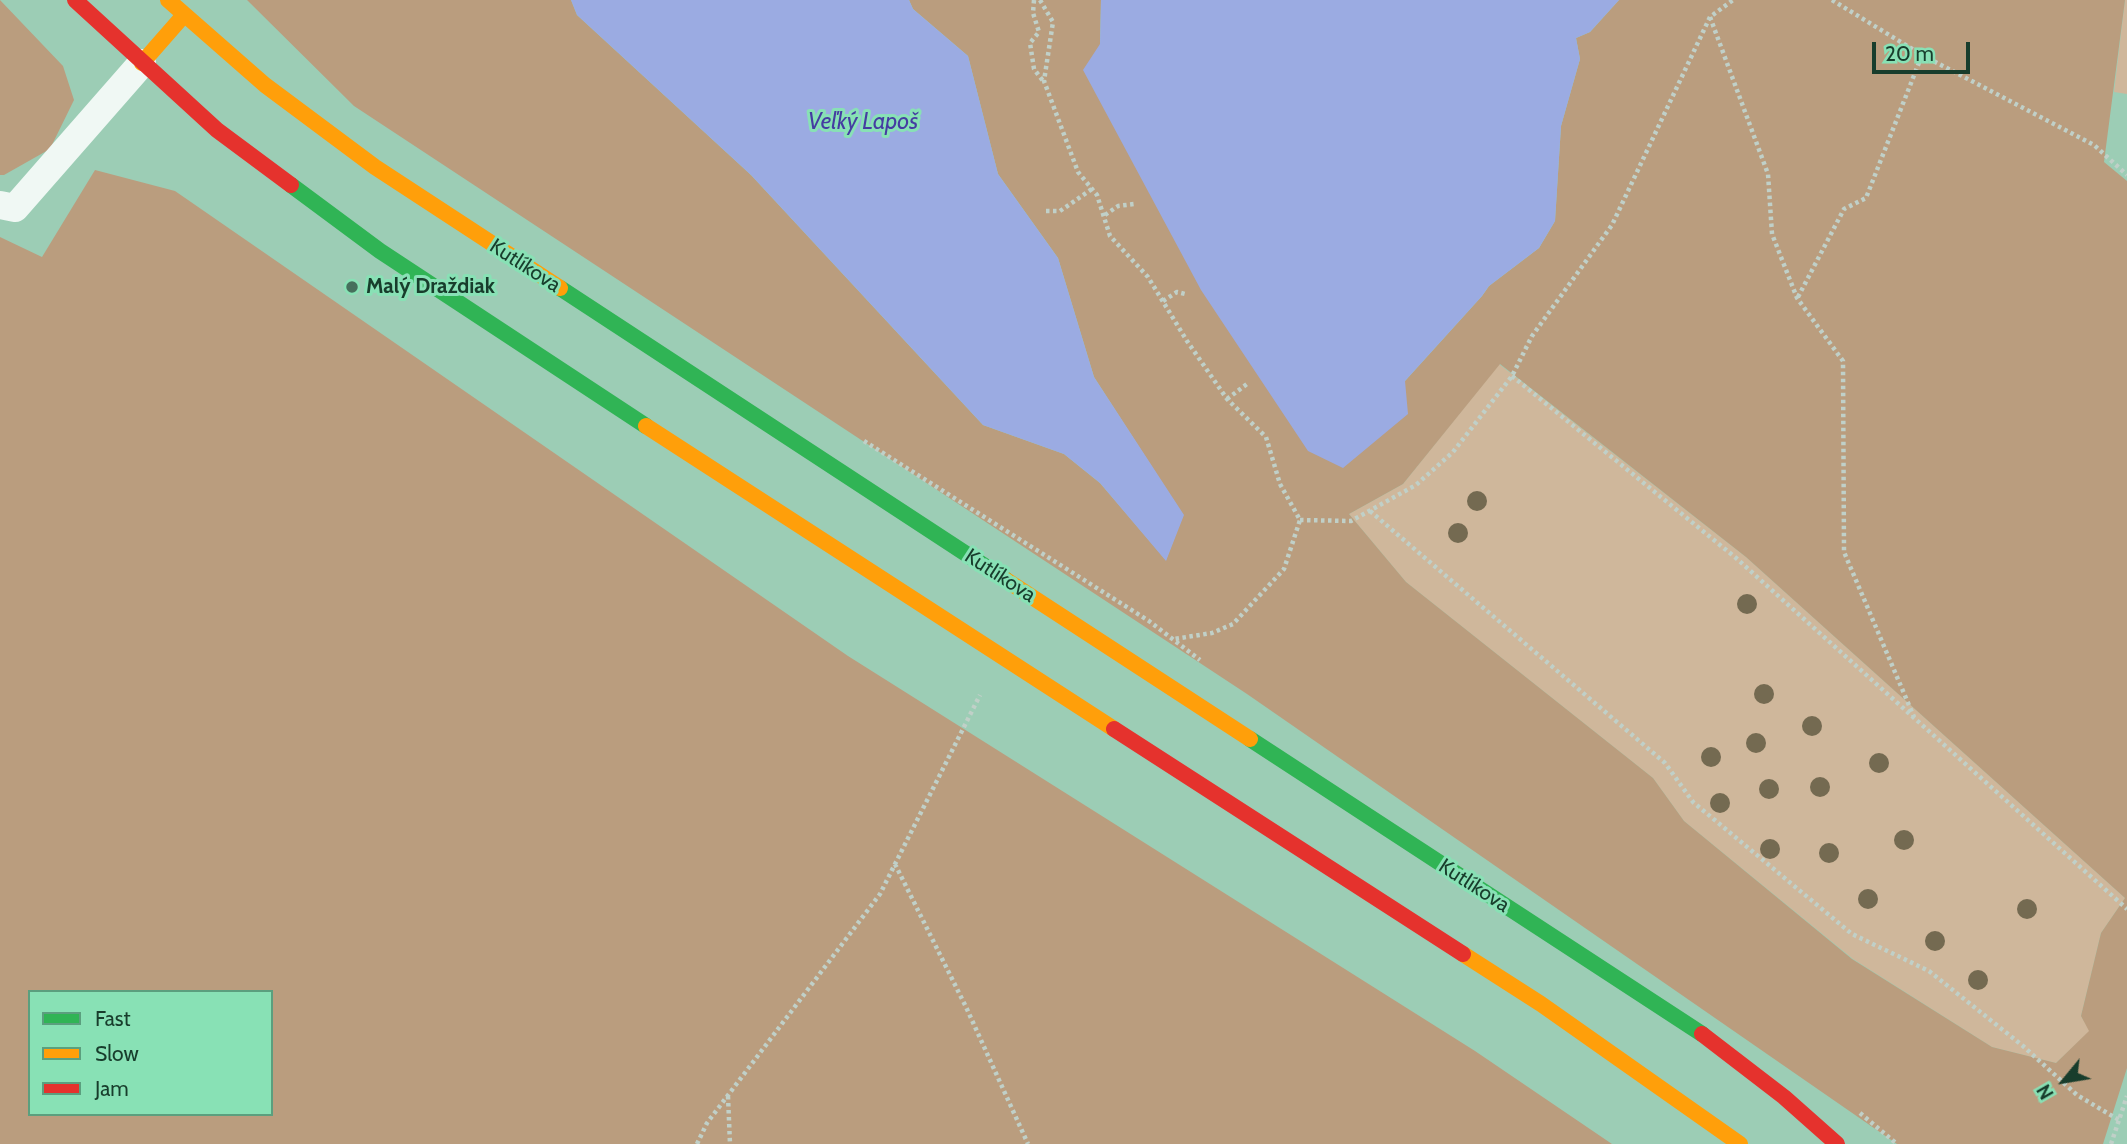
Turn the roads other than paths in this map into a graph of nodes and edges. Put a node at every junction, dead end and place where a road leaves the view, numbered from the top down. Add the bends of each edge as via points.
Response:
1 (75, 0) edge
2 (168, 0) edge
3 (184, 15) junction
4 (142, 63) junction
5 (0, 205) edge
6 (1740, 1144) edge
7 (1837, 1144) edge

1 - 4 main road
2 - 3 main road, Kutlíkova
3 - 4 main road
3 - 7 main road, Kutlíkova via 265,85 374,167 1701,1034
4 - 5 street via 15,208
4 - 6 main road via 217,130 380,251 1541,1004

